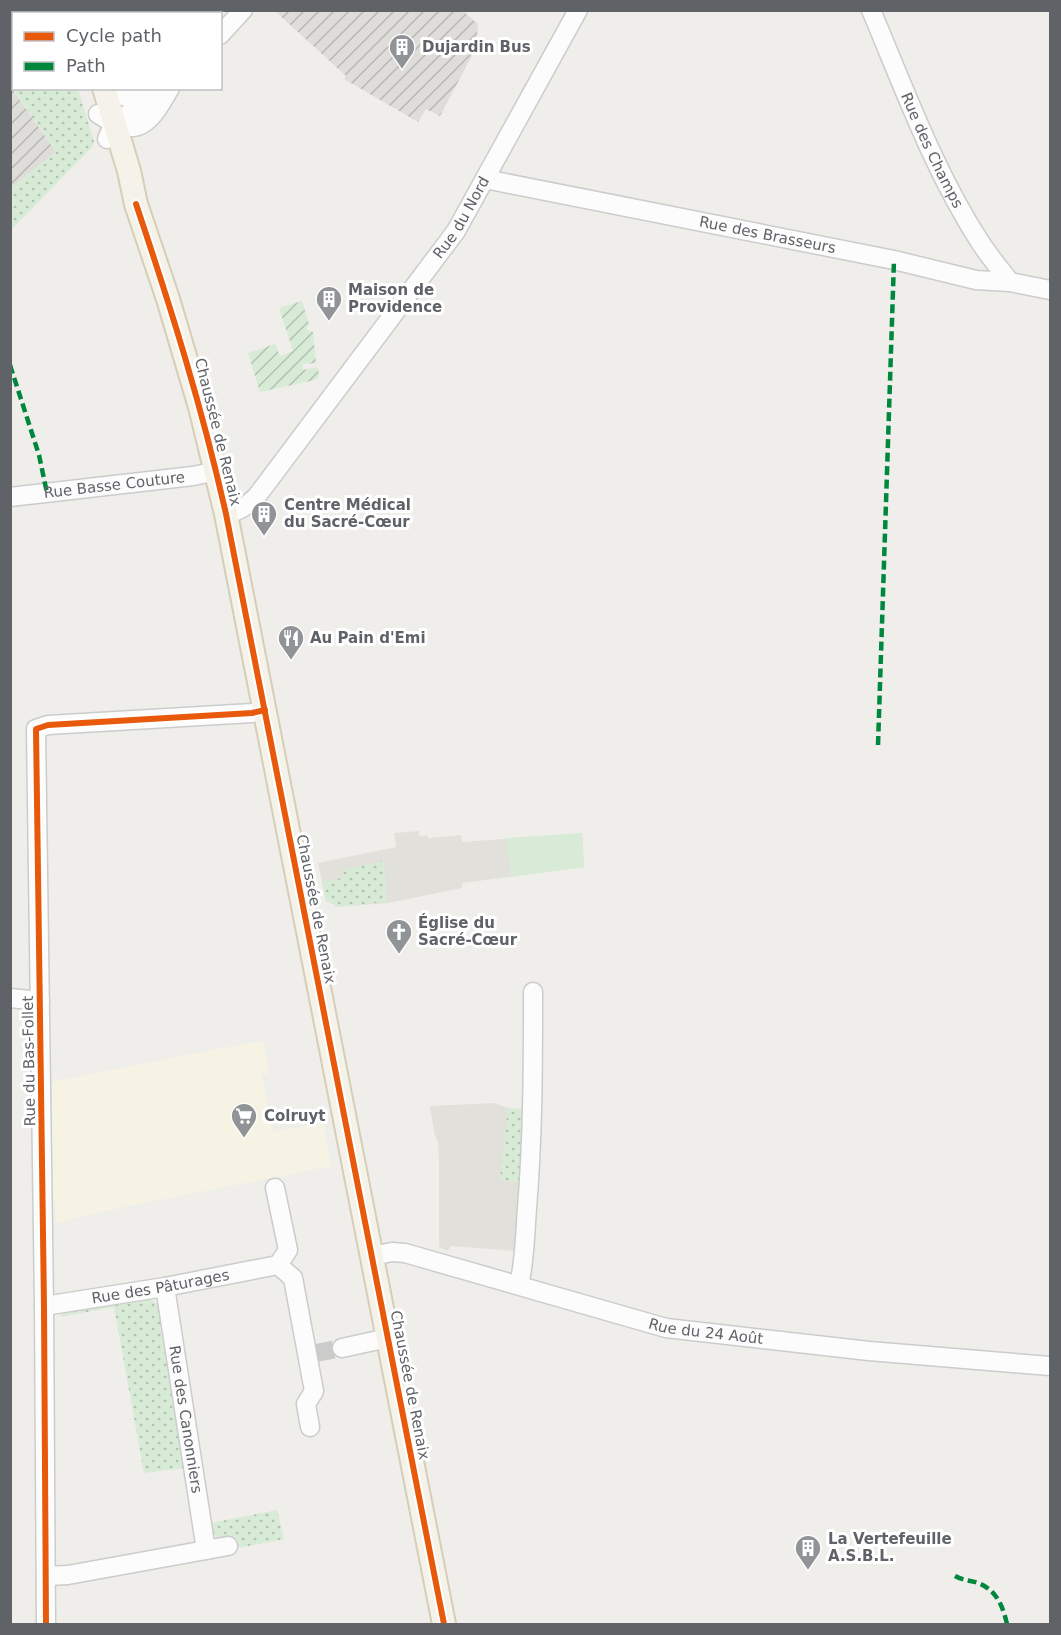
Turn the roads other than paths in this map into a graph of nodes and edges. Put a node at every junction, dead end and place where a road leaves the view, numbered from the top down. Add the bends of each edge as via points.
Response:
1 (243, 10) edge
2 (578, 10) edge
3 (871, 10) edge
4 (222, 32) edge
5 (91, 90) edge
6 (104, 90) edge
7 (115, 90) edge
8 (166, 90) edge
9 (168, 90) edge
10 (169, 90) edge
11 (142, 125) junction
12 (110, 132) junction
13 (485, 179) junction
14 (1010, 282) junction
15 (1050, 290) edge
16 (217, 471) junction
17 (10, 497) edge
18 (226, 514) junction
19 (265, 710) junction
20 (532, 992) dead end
21 (10, 998) edge
22 (40, 1001) junction
23 (275, 1188) dead end
24 (372, 1256) junction
25 (278, 1265) junction
26 (519, 1286) junction
27 (165, 1287) junction
28 (44, 1306) junction
29 (388, 1338) junction
30 (342, 1348) tunnel mouth
31 (1050, 1366) edge
32 (310, 1427) dead end
33 (228, 1546) dead end
34 (206, 1550) junction
35 (46, 1576) junction
36 (46, 1624) edge
37 (444, 1624) edge

1 - 4 street
2 - 13 street, Rue du Nord
3 - 14 street, Rue des Champs via 934,158 980,242
5 - 12 main road, Chaussée de Renaix
6 - 12 main road, Chaussée de Renaix
7 - 8 street via 134,99 150,98
9 - 12 street via 153,105 130,112
10 - 11 street
11 - 12 street
11 - 12 street
12 - 16 main road, Chaussée de Renaix via 129,171
13 - 14 street, Rue des Brasseurs via 894,260 976,280
13 - 18 street, Rue du Nord via 448,242 276,472 247,506
14 - 15 street, Rue des Brasseurs
16 - 17 street, Rue Basse Couture
16 - 18 main road, Chaussée de Renaix
18 - 19 main road, Chaussée de Renaix
19 - 22 street, Rue du Bas-Follet via 36,729
19 - 24 main road, Chaussée de Renaix
20 - 26 street via 531,1171
21 - 22 street
22 - 28 street, Rue du Bas-Follet
23 - 25 street via 288,1250
24 - 26 street, Rue du 24 Août via 405,1253
24 - 29 main road, Chaussée de Renaix
25 - 27 street, Rue des Pâturages
25 - 32 street via 293,1278 312,1353 315,1391 306,1404
26 - 31 street, Rue du 24 Août via 666,1328
27 - 28 street, Rue des Pâturages
27 - 34 street, Rue des Canonniers
28 - 35 street, Rue du Bas-Follet
29 - 30 street
29 - 37 main road, Chaussée de Renaix
33 - 34 street
34 - 35 street
35 - 36 street, Rue du Bas-Follet

